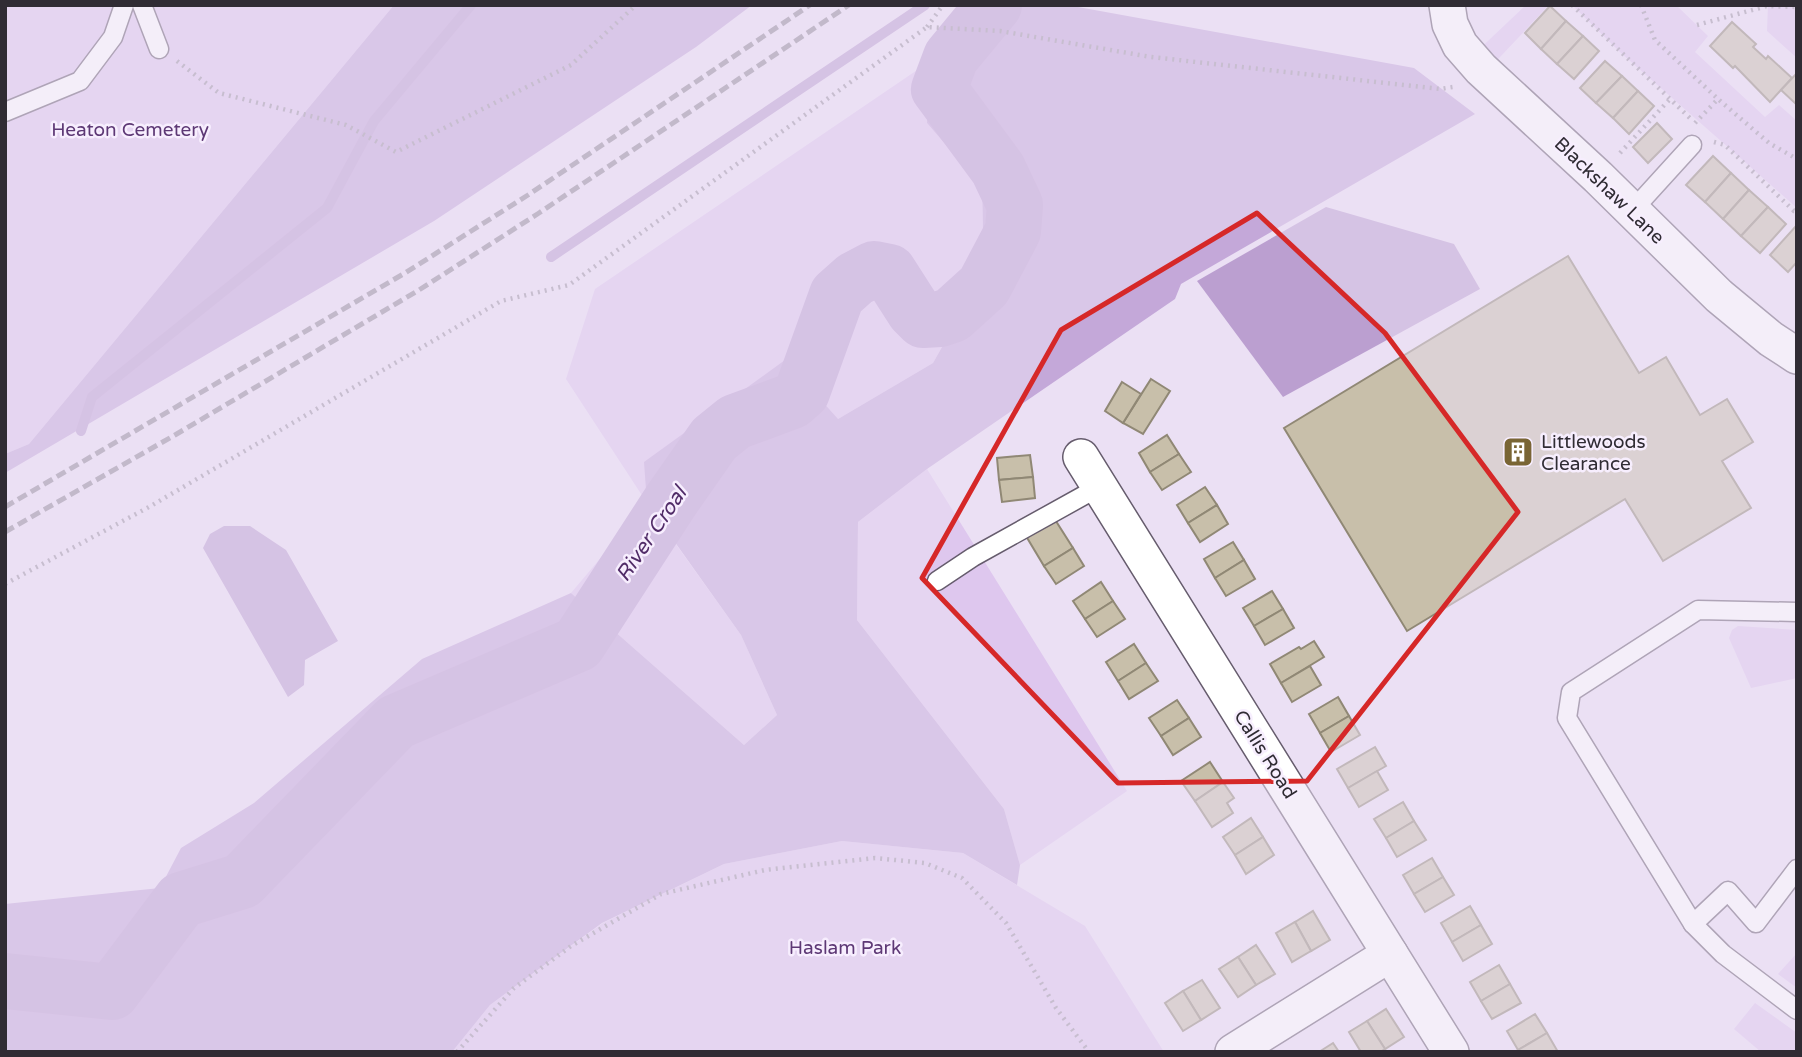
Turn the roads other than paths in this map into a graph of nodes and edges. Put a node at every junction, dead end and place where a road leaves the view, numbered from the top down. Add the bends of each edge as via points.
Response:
1 (124, 5) edge
2 (142, 5) edge
3 (1447, 5) edge
4 (159, 48) road end
5 (5, 112) edge
6 (1697, 138) road end
7 (1632, 211) junction
8 (1797, 356) edge
9 (1081, 457) dead end
10 (1099, 487) junction
11 (937, 581) dead end
12 (1797, 612) edge
13 (1797, 869) edge
14 (1693, 924) junction
15 (1390, 954) junction
16 (1797, 1010) edge
17 (1233, 1052) edge
18 (1451, 1052) edge

1 - 5 lane via 113,37 80,81
2 - 4 lane
3 - 7 street, Blackshaw Lane via 1461,45 1481,69
6 - 7 lane
7 - 8 street, Blackshaw Lane via 1719,296
9 - 10 street, Callis Road
10 - 11 lane
10 - 15 street, Callis Road
12 - 14 lane via 1698,610 1571,692 1567,718
13 - 14 lane via 1756,923 1728,891
14 - 16 lane via 1723,954
15 - 17 street
15 - 18 street, Callis Road

